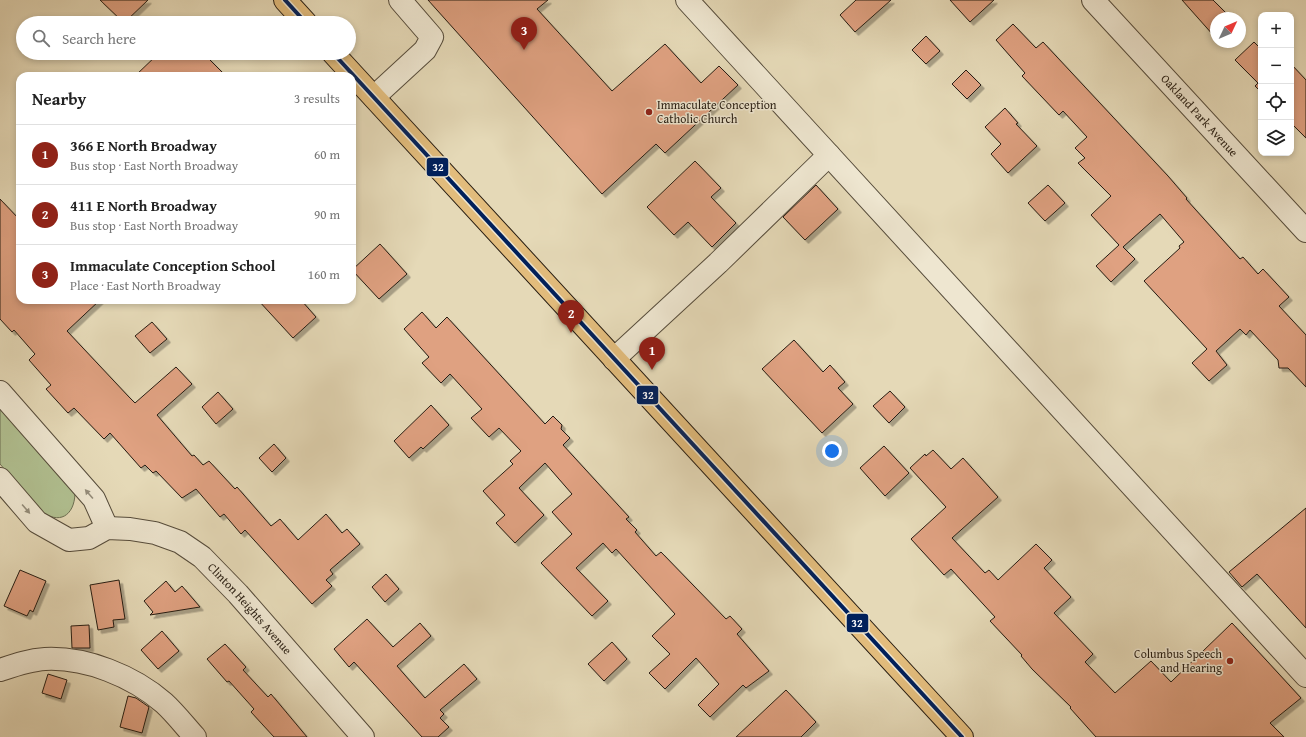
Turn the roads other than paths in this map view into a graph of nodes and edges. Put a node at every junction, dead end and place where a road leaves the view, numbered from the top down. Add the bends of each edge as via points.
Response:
1 (400, 0) edge
2 (687, 0) edge
3 (1092, 0) edge
4 (291, 2) edge
5 (301, 16) edge
6 (340, 60) edge
7 (351, 72) edge
8 (356, 78) edge
9 (374, 97) junction
10 (829, 155) junction
11 (1306, 231) edge
12 (614, 359) junction
13 (0, 392) edge
14 (0, 479) edge
15 (107, 528) junction
16 (0, 670) edge
17 (1306, 676) edge
18 (195, 737) edge
19 (363, 737) edge
20 (962, 737) edge

1 - 9 street via 432,37 425,50
2 - 10 street
3 - 11 street, Oakland Park Avenue
4 - 5 main road
6 - 7 main road
8 - 9 main road
9 - 12 main road
10 - 12 street
10 - 17 street
12 - 20 main road
15 -> 13 street via 94,499
14 -> 15 street via 37,522 69,540 89,538
15 - 19 street, Clinton Heights Avenue via 155,533 180,542 202,557 238,594
16 - 18 street via 31,661 59,659 103,669 129,679 149,691 164,703

